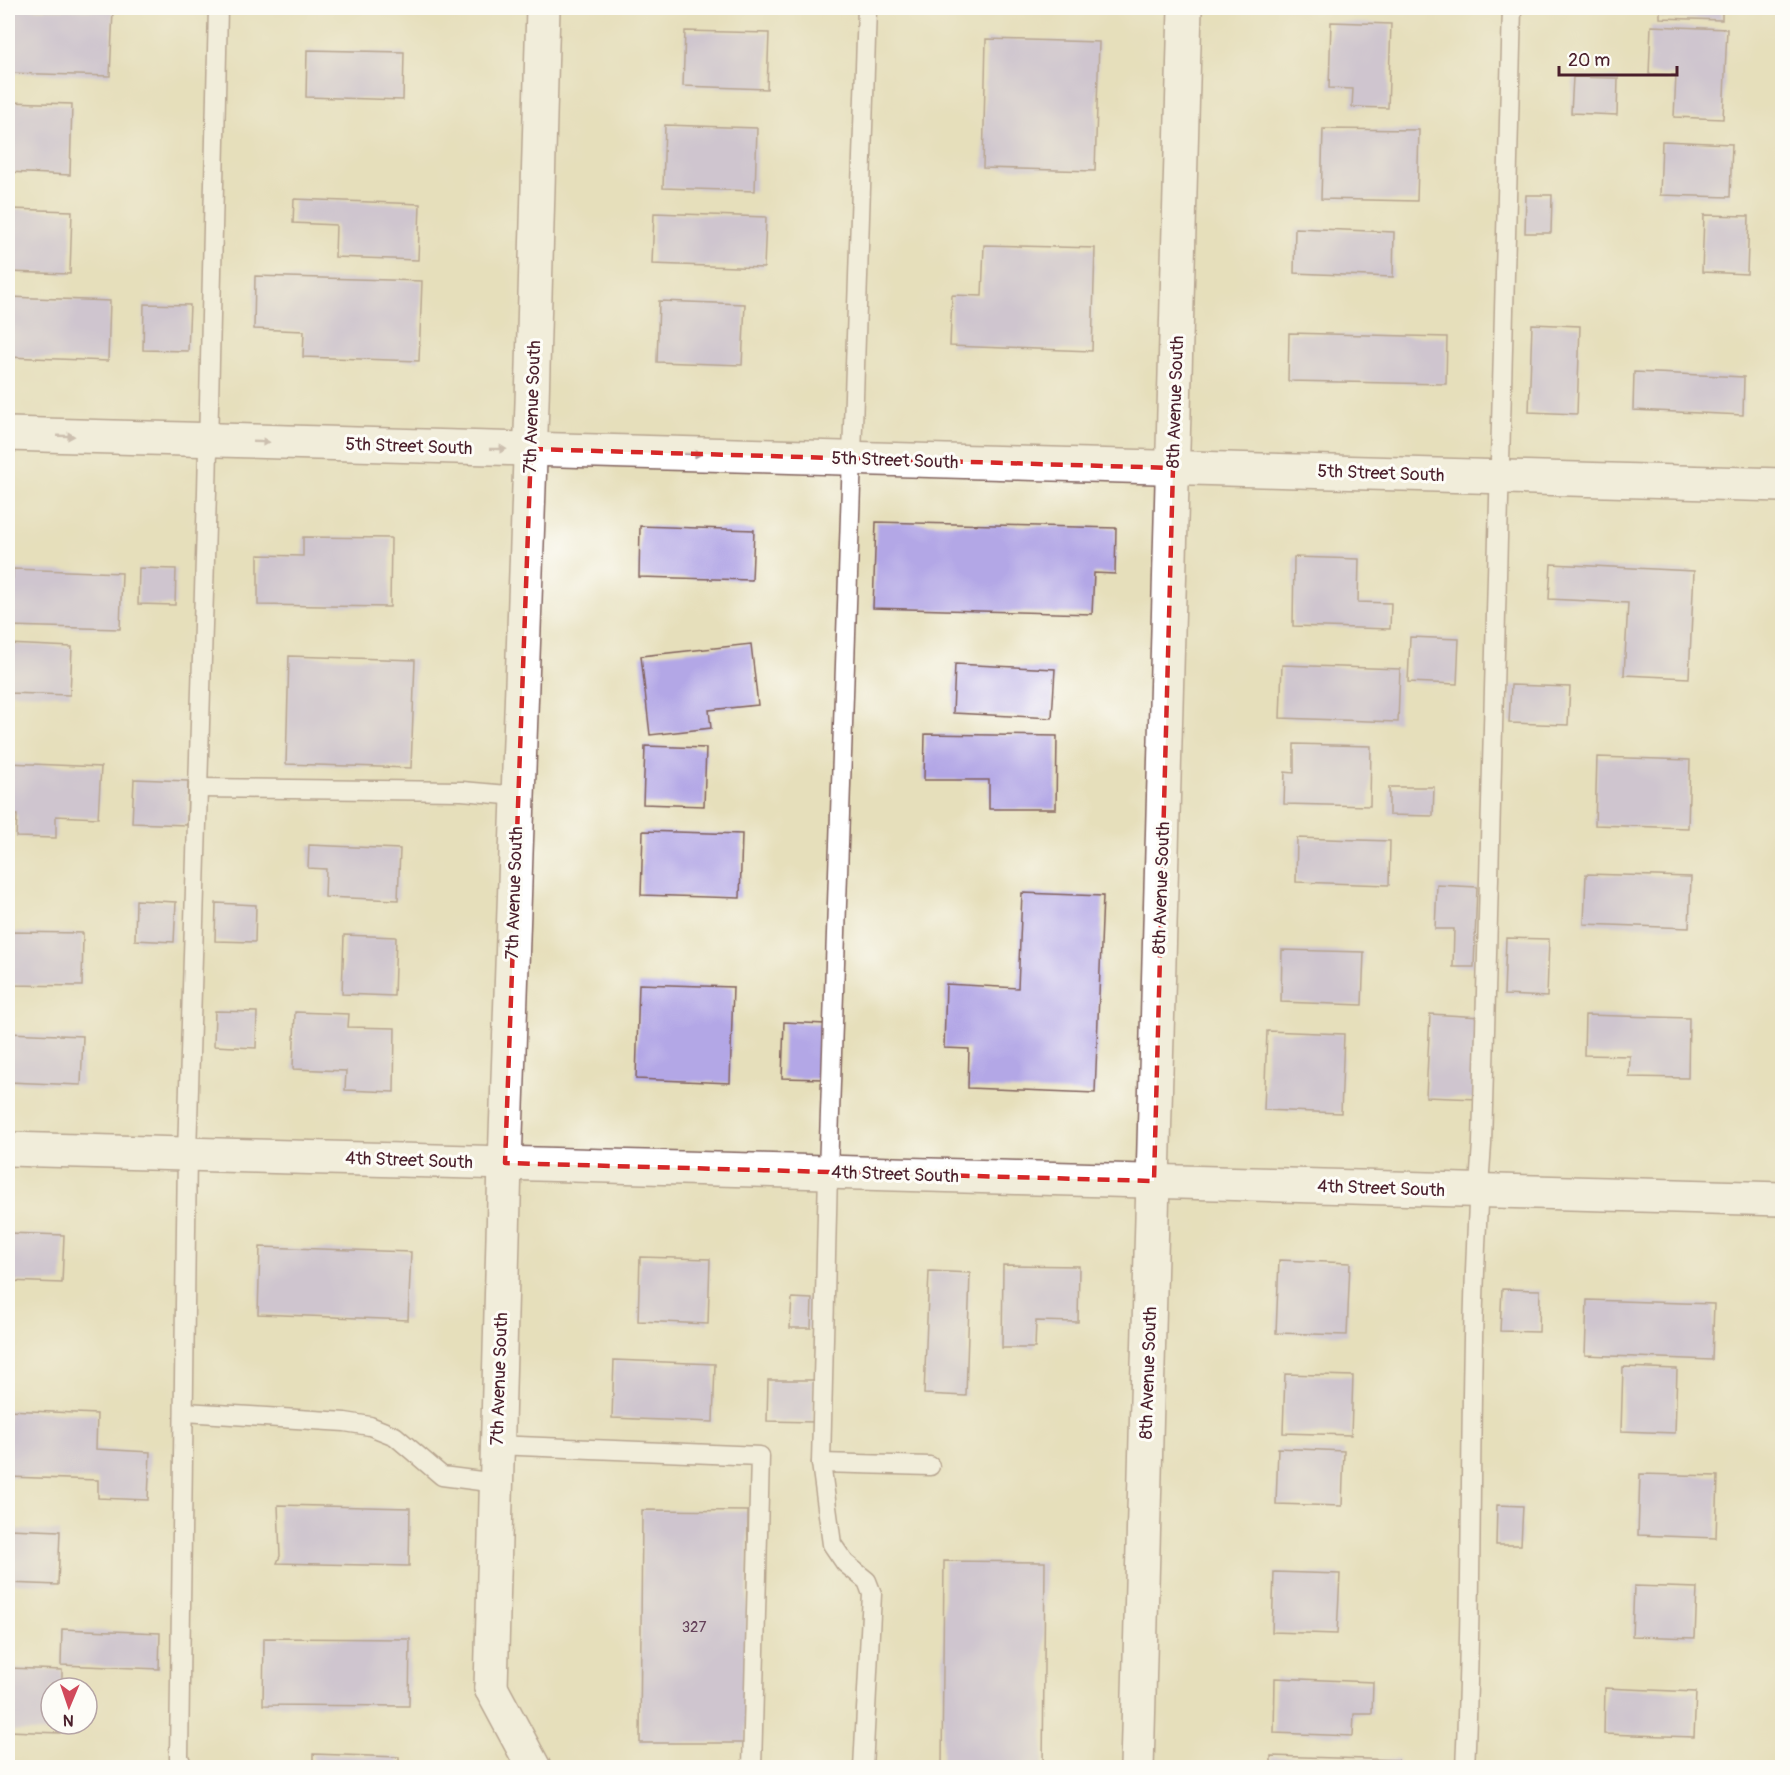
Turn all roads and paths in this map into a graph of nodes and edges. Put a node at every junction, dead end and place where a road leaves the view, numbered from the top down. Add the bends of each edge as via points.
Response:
1 (218, 8) edge
2 (543, 8) edge
3 (867, 8) edge
4 (1185, 8) edge
5 (1512, 8) edge
6 (8, 434) edge
7 (208, 440) junction
8 (531, 449) junction
9 (852, 459) junction
10 (1173, 468) junction
11 (1501, 477) junction
12 (1782, 485) edge
13 (198, 788) junction
14 (518, 796) junction
15 (8, 1149) edge
16 (187, 1154) junction
17 (505, 1163) junction
18 (828, 1172) junction
19 (1154, 1182) junction
20 (1478, 1190) junction
21 (1782, 1199) edge
22 (185, 1412) junction
23 (497, 1445) junction
24 (821, 1463) junction
25 (930, 1466) dead end
26 (496, 1483) junction
27 (184, 1767) edge
28 (534, 1767) edge
29 (752, 1767) edge
30 (863, 1767) edge
31 (1137, 1767) edge
32 (1465, 1767) edge

1 - 7 lane
2 - 8 street, 7th Avenue South
3 - 9 lane
4 - 10 street, 8th Avenue South
5 - 11 lane
6 -> 7 street, 5th Street South
7 -> 8 street, 5th Street South
7 - 13 lane
8 -> 9 street, 5th Street South
8 - 14 street, 7th Avenue South
9 - 10 street, 5th Street South
9 - 18 lane
10 - 11 street, 5th Street South
10 - 19 street, 8th Avenue South
11 - 12 street, 5th Street South
11 - 20 lane
13 - 14 lane via 462,791
13 - 16 lane
14 - 17 street, 7th Avenue South
15 - 16 street, 4th Street South
16 - 17 street, 4th Street South
16 - 22 lane
17 - 18 street, 4th Street South
17 - 23 street, 7th Avenue South
18 - 19 street, 4th Street South
18 - 24 lane
19 - 20 street, 4th Street South
19 - 31 street, 8th Avenue South
20 - 21 street, 4th Street South
20 - 32 lane
22 - 26 lane via 370,1426 395,1436 442,1476
22 - 27 lane via 180,1758
23 - 26 street, 7th Avenue South
23 - 29 lane via 760,1456
24 - 25 lane
24 - 30 lane via 832,1545 845,1563 867,1581 872,1594
26 - 28 street, 7th Avenue South via 490,1688

